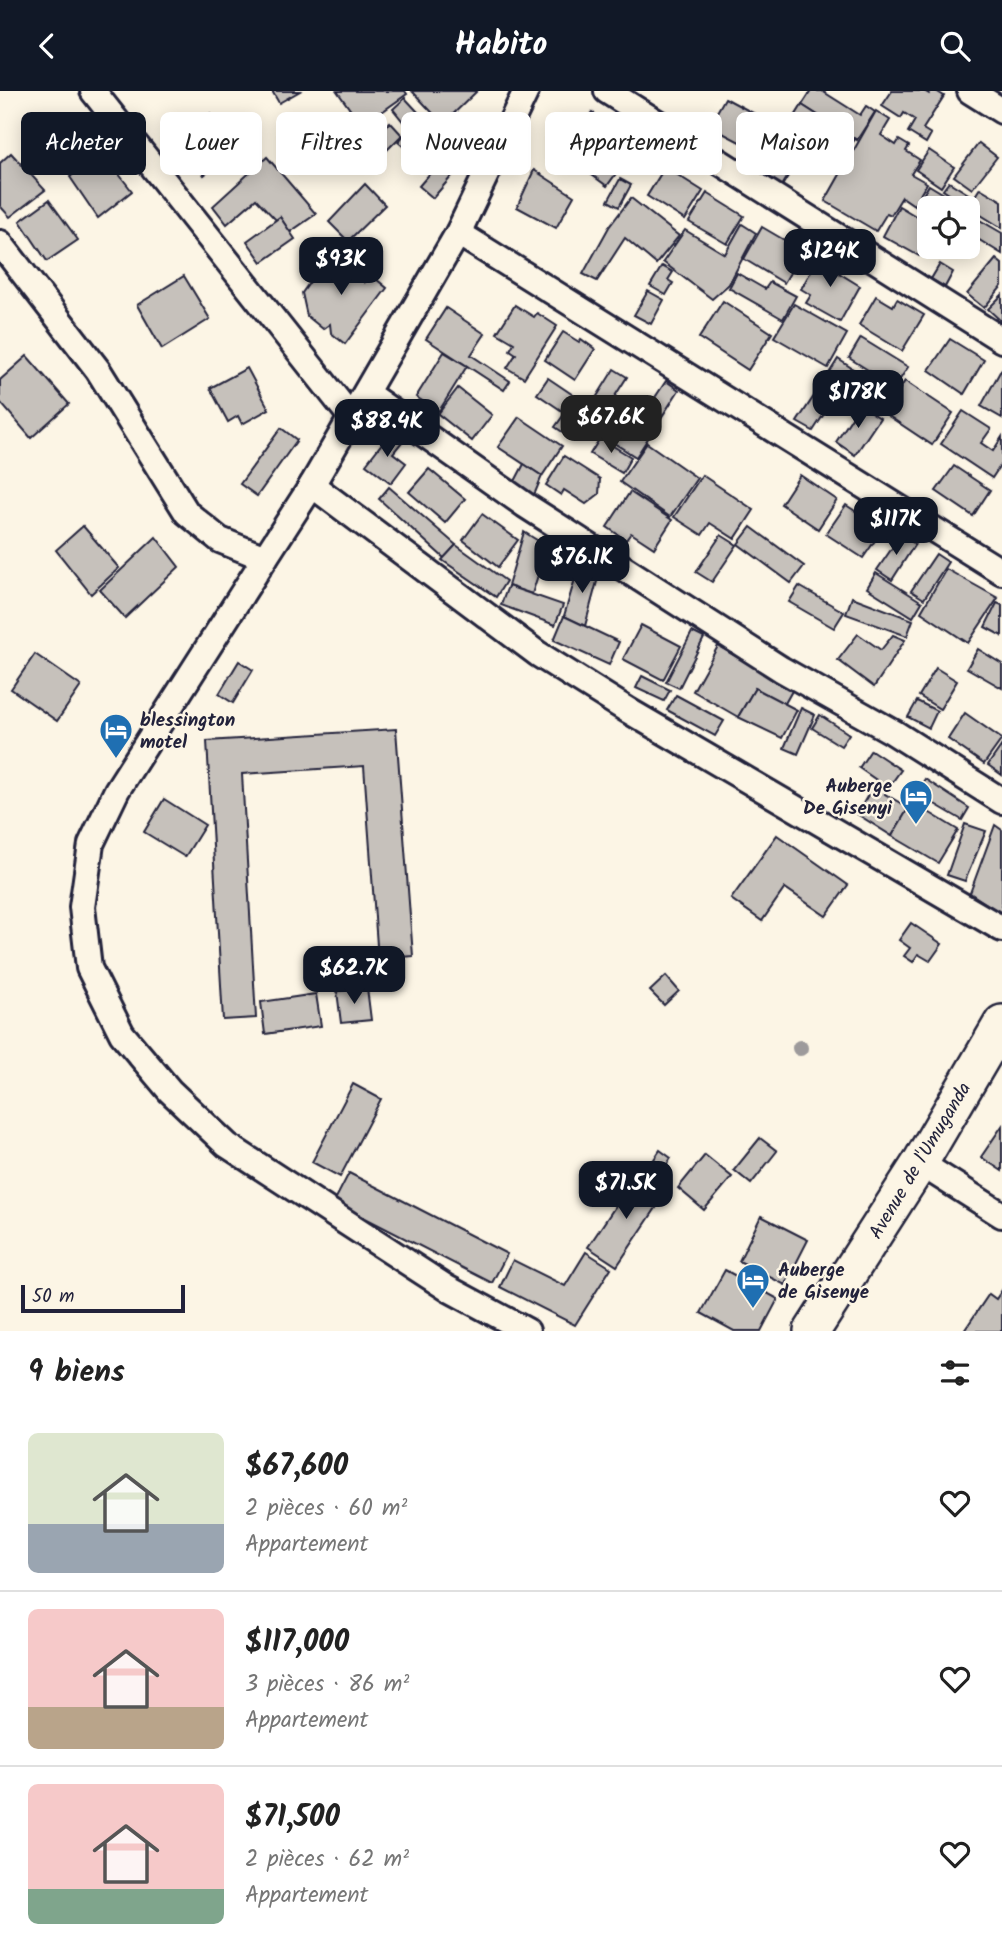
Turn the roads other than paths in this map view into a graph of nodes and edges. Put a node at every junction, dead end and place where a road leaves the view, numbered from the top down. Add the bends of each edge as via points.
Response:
1 (93, 91) edge
2 (526, 91) edge
3 (607, 91) edge
4 (970, 91) edge
5 (1002, 111) edge
6 (458, 233) junction
7 (0, 243) edge
8 (1002, 340) edge
9 (366, 393) junction
10 (351, 417) junction
11 (312, 485) junction
12 (265, 558) junction
13 (1002, 572) edge
14 (1002, 801) edge
15 (1002, 929) edge
16 (1002, 1023) edge
17 (920, 1163) junction
18 (1002, 1215) edge
19 (527, 1331) edge
20 (812, 1331) edge

1 - 10 street
2 - 6 street
3 - 8 street
4 - 5 street
6 - 9 street
6 - 13 street
7 - 12 street via 97,370 187,513 220,540
9 - 10 street
9 - 14 street via 525,505 781,669
10 - 11 street
11 - 12 street
11 - 15 street via 538,654
12 - 19 street via 117,790 92,844 82,907 89,968 122,1034 170,1091 227,1145 447,1288
16 - 17 street, Avenue de l'Umuganda
17 - 18 street
17 - 20 street, Avenue de l'Umuganda

